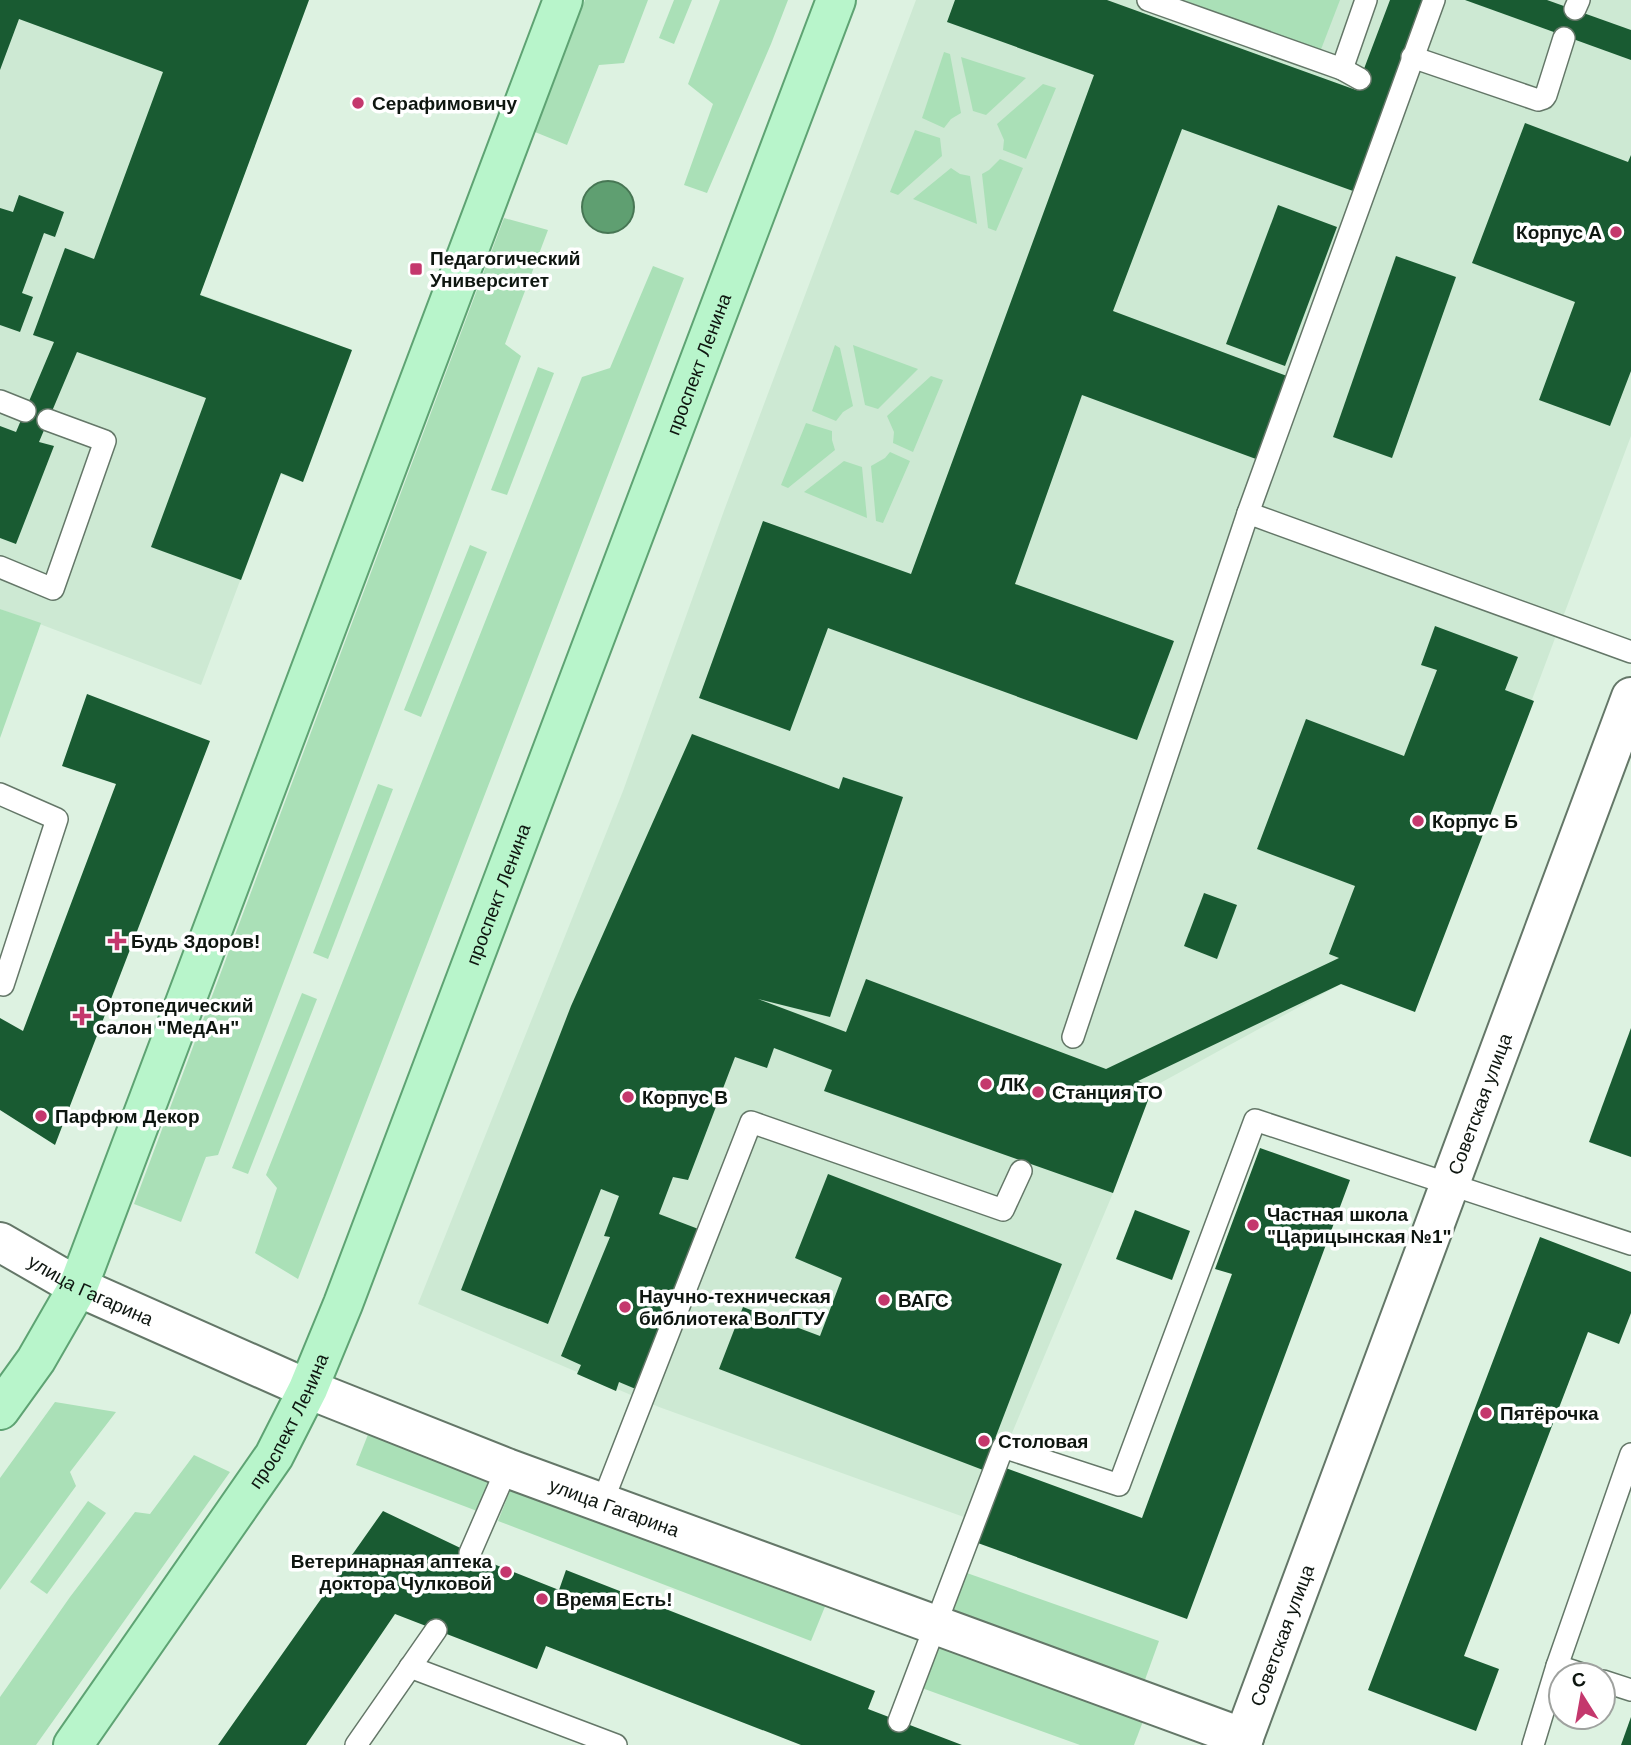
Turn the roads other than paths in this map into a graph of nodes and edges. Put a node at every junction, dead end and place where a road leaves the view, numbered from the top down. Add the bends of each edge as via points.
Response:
1 (563, 0) edge
2 (836, 0) edge
3 (1148, 0) edge
4 (1366, 0) edge
5 (1434, 0) edge
6 (1564, 38) dead end
7 (1412, 57) junction
8 (0, 401) edge
9 (25, 411) dead end
10 (48, 419) dead end
11 (1248, 513) junction
12 (0, 567) edge
13 (1631, 652) edge
14 (1631, 697) edge
15 (0, 794) edge
16 (0, 983) edge
17 (1073, 1037) dead end
18 (1021, 1171) dead end
19 (1449, 1185) junction
20 (0, 1242) edge
21 (1631, 1244) edge
22 (78, 1287) junction
23 (308, 1389) junction
24 (0, 1410) edge
25 (1631, 1454) edge
26 (507, 1468) junction
27 (602, 1503) junction
28 (470, 1553) dead end
29 (935, 1626) junction
30 (436, 1630) dead end
31 (1559, 1661) edge
32 (410, 1667) junction
33 (1547, 1699) edge
34 (899, 1721) dead end
35 (1242, 1742) edge
36 (73, 1745) edge
37 (355, 1745) edge
38 (616, 1745) edge
39 (1533, 1745) edge

1 - 22 main road
2 - 23 main road, проспект Ленина
3 - 4 lane via 1351,74
5 - 7 lane
6 - 7 lane via 1546,95 1538,100
7 - 11 lane
8 - 9 lane
10 - 12 lane via 105,442 53,589
11 - 13 lane
11 - 17 lane
14 - 19 street, Советская улица
15 - 16 lane via 57,819 3,985
18 - 27 lane via 1003,1210 751,1122
19 - 21 lane
19 - 29 lane via 1255,1120 1119,1485 1003,1447
19 - 35 street, Советская улица
20 - 22 street, улица Гагарина
22 - 23 street, улица Гагарина
22 - 24 main road via 36,1360
23 - 26 street, улица Гагарина
23 - 36 main road, проспект Ленина via 274,1456
25 - 31 lane
26 - 27 street, улица Гагарина
26 - 28 lane
27 - 29 street, улица Гагарина
29 - 34 lane
29 - 35 street, улица Гагарина
30 - 32 lane
32 - 37 lane
32 - 38 lane
33 - 39 lane

